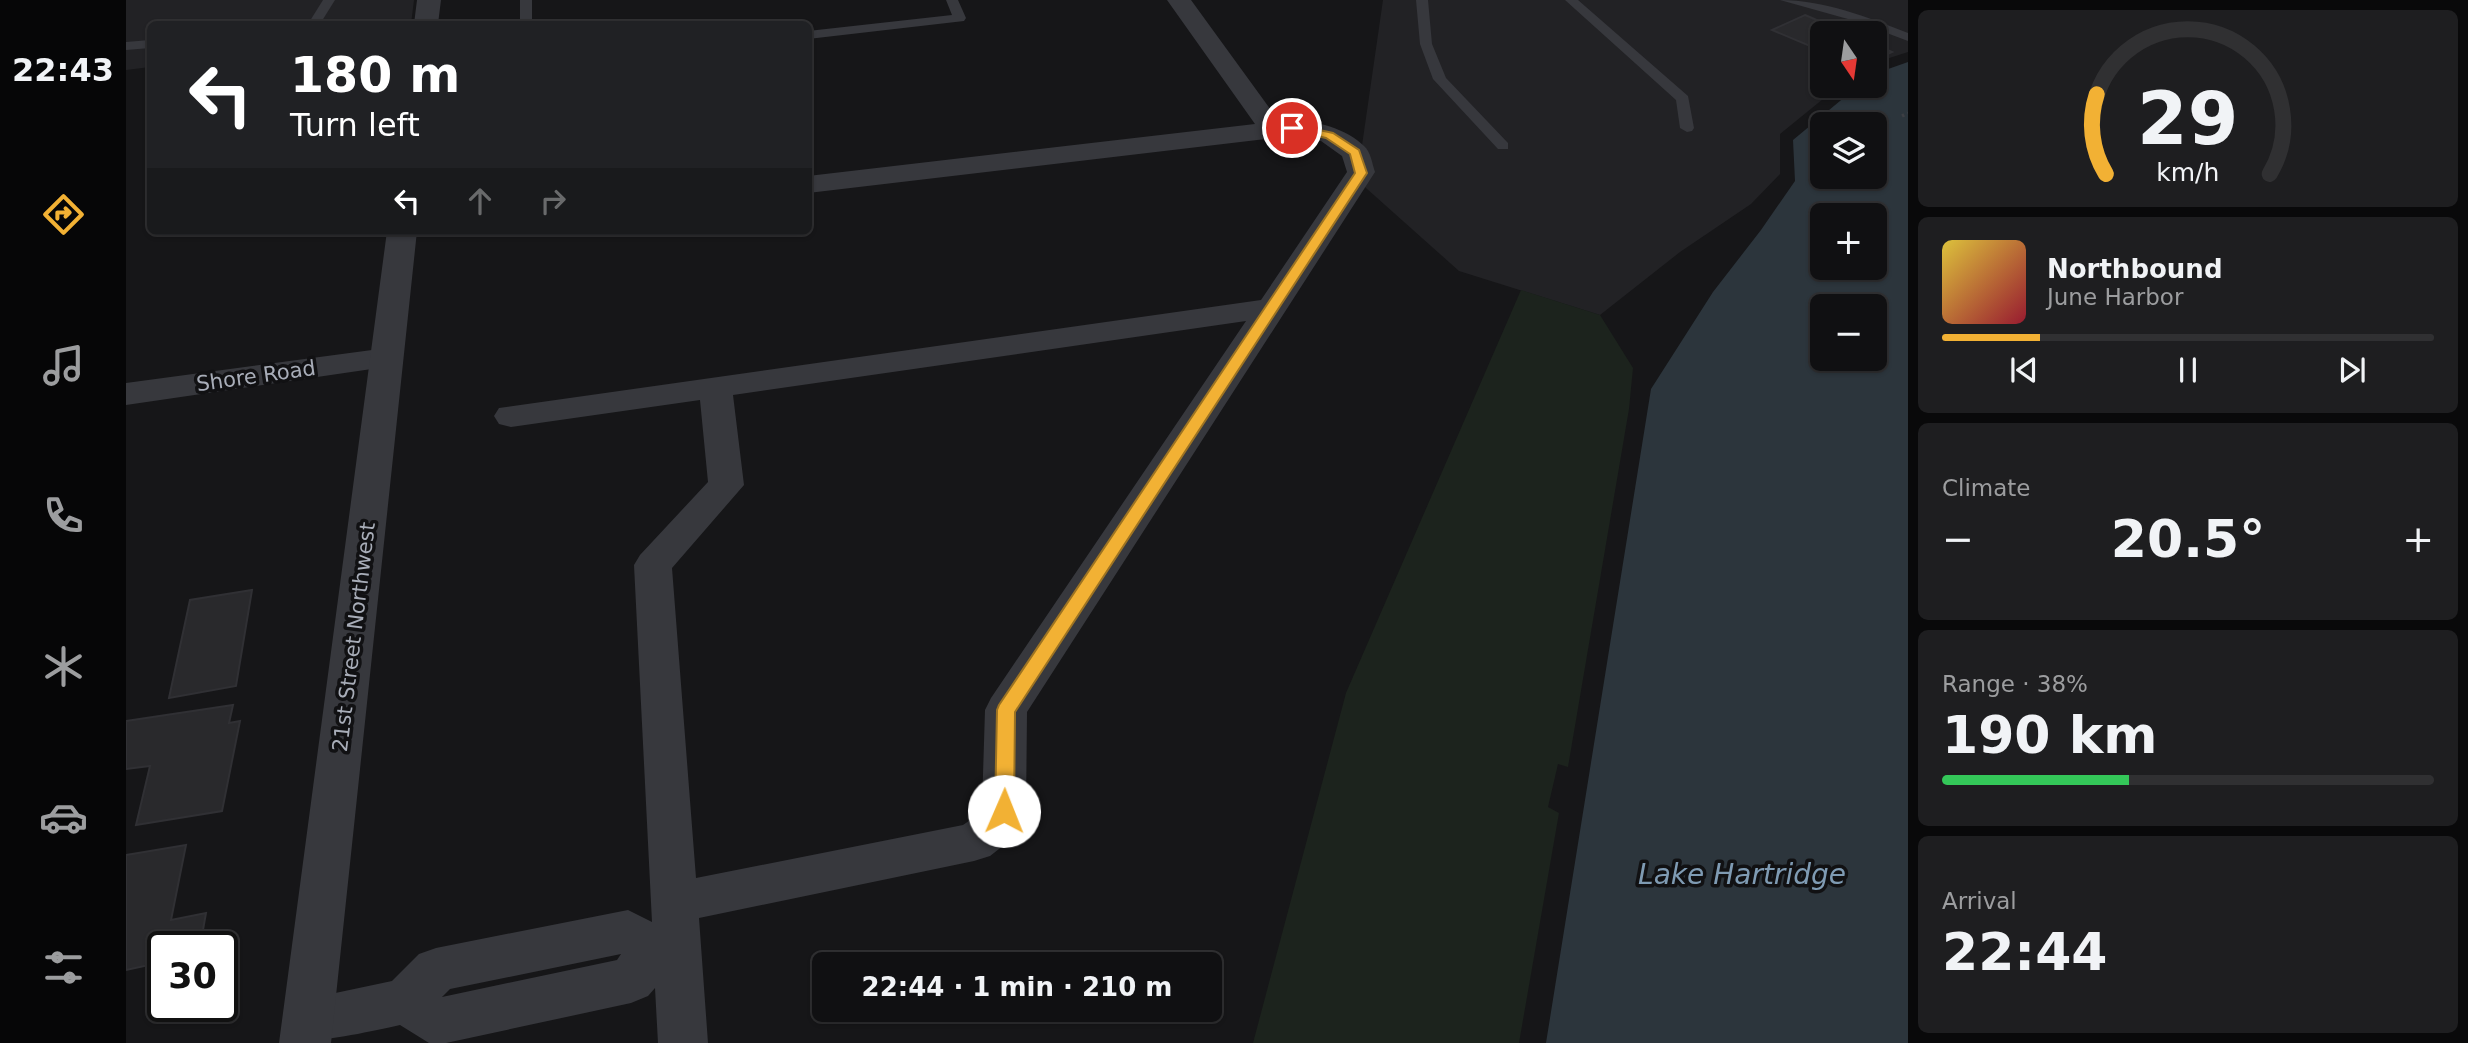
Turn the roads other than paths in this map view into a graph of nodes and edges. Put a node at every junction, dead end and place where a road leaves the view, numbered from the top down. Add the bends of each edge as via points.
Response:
1 (329, 0) edge
2 (429, 0) edge
3 (526, 0) edge
4 (952, 0) edge
5 (1179, 0) edge
6 (1422, 0) edge
7 (1571, 0) edge
8 (1786, 0) edge
9 (316, 21) edge
10 (426, 21) edge
11 (526, 21) edge
12 (812, 35) edge
13 (1908, 37) edge
14 (147, 44) edge
15 (126, 46) edge
16 (1687, 128) dead end
17 (1272, 130) junction
18 (1503, 146) dead end
19 (812, 185) edge
20 (408, 235) edge
21 (1270, 308) junction
22 (387, 358) junction
23 (715, 387) junction
24 (126, 394) edge
25 (511, 416) dead end
26 (668, 935) junction
27 (472, 963) junction
28 (406, 1001) junction
29 (472, 1014) junction
30 (306, 1033) edge
31 (683, 1043) edge

1 - 9 lane
2 - 10 street
3 - 11 lane
4 - 12 lane via 961,18
5 - 17 street
6 - 18 lane via 1426,44 1440,79
7 - 16 lane via 1683,99
8 - 13 lane via 1859,18
14 - 15 lane
17 - 19 street
17 - 21 street via 1292,128 1329,135 1355,152 1361,173
20 - 22 street, 21st Street Northwest
21 - 23 street
21 - 26 street via 1006,710 1004,811 992,829 974,842
22 - 24 street, Shore Road
22 - 30 street, 21st Street Northwest
23 - 25 street
23 - 26 street via 726,485 653,565
26 - 27 street via 628,931
26 - 29 street via 631,981
26 - 31 street
27 - 28 street via 436,970
27 - 29 street
28 - 29 street via 435,1022
28 - 30 street

